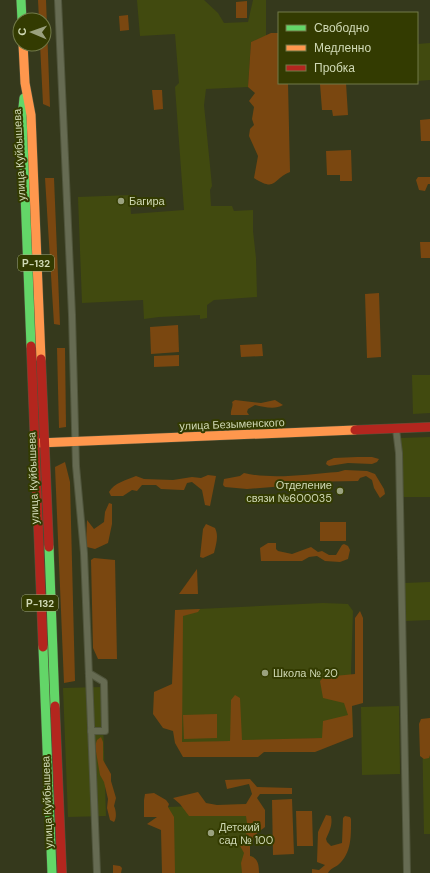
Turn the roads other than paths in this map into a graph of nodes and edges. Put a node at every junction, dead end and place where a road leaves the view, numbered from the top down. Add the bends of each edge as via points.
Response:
1 (21, 0) edge
2 (58, 0) edge
3 (22, 12) edge
4 (23, 52) edge
5 (25, 83) junction
6 (430, 427) edge
7 (396, 429) junction
8 (75, 442) junction
9 (34, 443) junction
10 (44, 443) junction
11 (89, 673) junction
12 (90, 731) junction
13 (52, 873) edge
14 (62, 873) edge
15 (97, 873) edge
16 (407, 873) edge

1 - 3 main road
2 - 8 street
4 - 5 main road, улица Куйбышева / Р-132
5 - 9 main road, улица Куйбышева / Р-132 via 22,117
5 - 10 main road, улица Куйбышева / Р-132 via 30,115
6 - 7 main road, улица Безыменского
7 - 8 main road, улица Безыменского
7 - 16 street via 399,458
8 - 10 main road, улица Безыменского
8 - 11 street via 84,553
9 - 10 main road, улица Безыменского
9 - 13 main road, улица Куйбышева / Р-132
10 - 14 main road, улица Куйбышева / Р-132
11 - 12 street
11 - 12 street via 104,682 105,731
12 - 15 street

